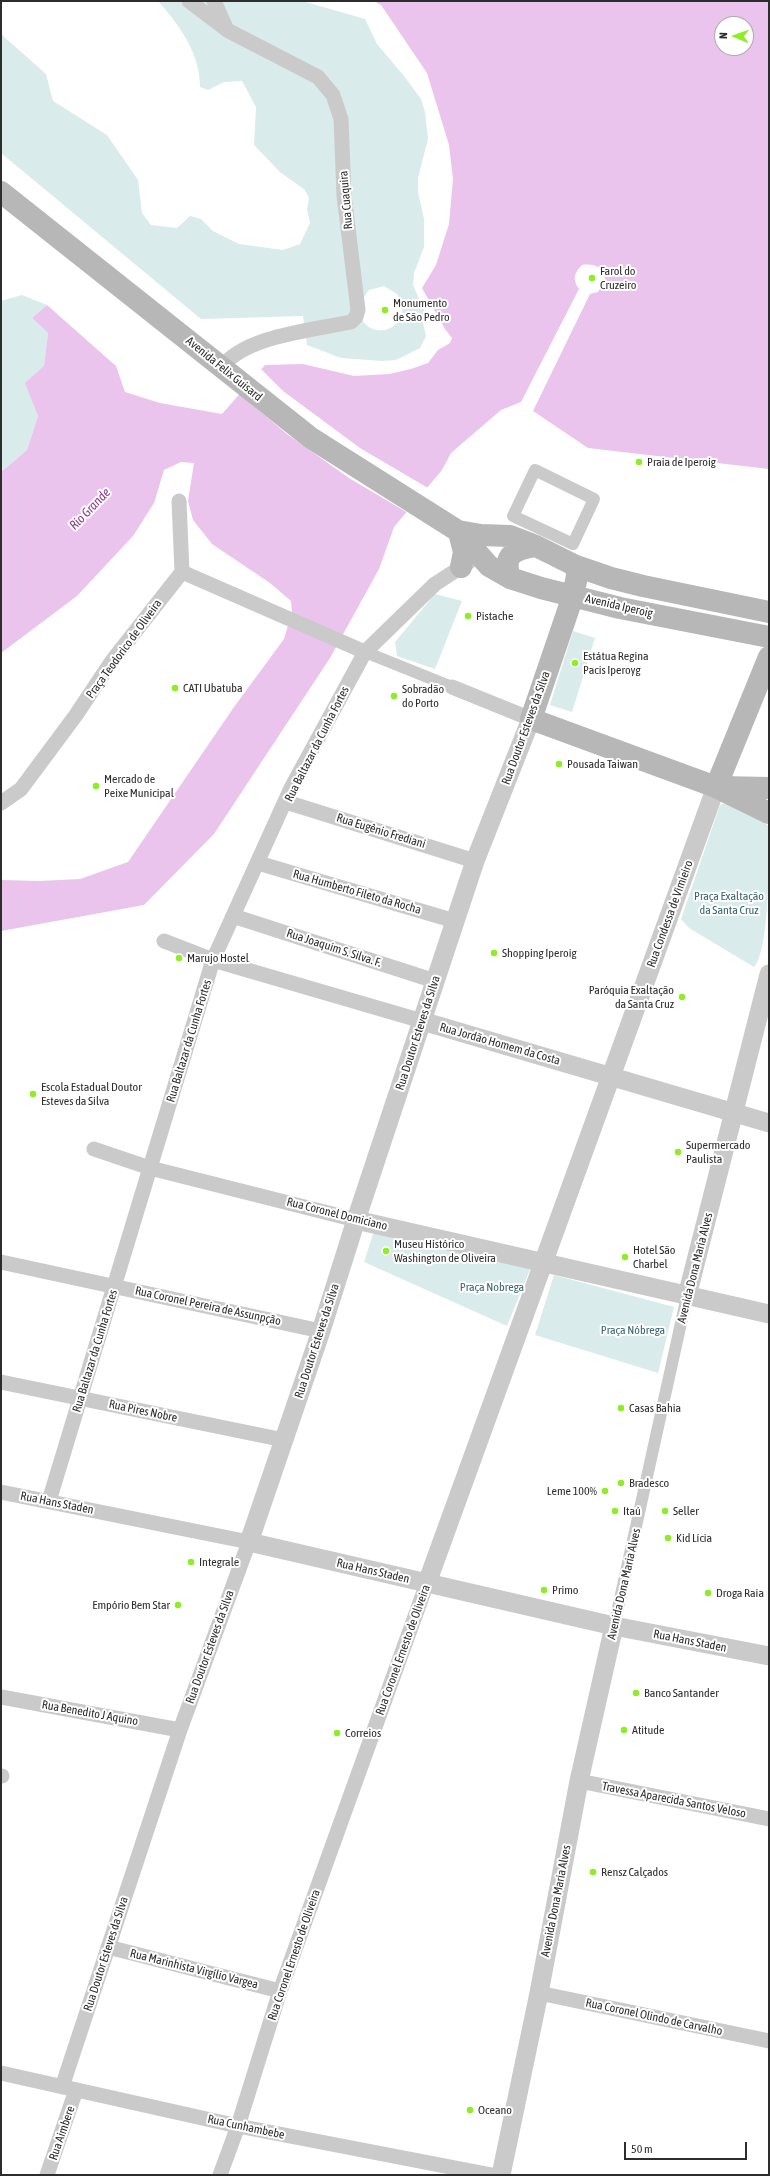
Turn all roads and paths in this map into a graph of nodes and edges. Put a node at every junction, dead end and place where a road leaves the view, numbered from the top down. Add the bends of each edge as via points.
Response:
1 (189, 1) edge
2 (214, 1) edge
3 (227, 30) junction
4 (1, 192) edge
5 (229, 373) junction
6 (179, 501) dead end
7 (450, 526) junction
8 (512, 526) junction
9 (536, 546) junction
10 (469, 561) junction
11 (576, 566) junction
12 (182, 572) junction
13 (510, 578) junction
14 (573, 596) junction
15 (769, 612) edge
16 (769, 637) edge
17 (360, 650) junction
18 (769, 657) edge
19 (452, 687) joint
20 (531, 719) junction
21 (716, 787) junction
22 (769, 788) edge
23 (286, 802) junction
24 (1, 803) edge
25 (769, 813) edge
26 (475, 860) junction
27 (258, 863) junction
28 (233, 916) junction
29 (455, 921) junction
30 (164, 941) dead end
31 (213, 960) junction
32 (769, 974) edge
33 (435, 981) junction
34 (422, 1021) junction
35 (610, 1077) junction
36 (734, 1113) junction
37 (769, 1123) edge
38 (94, 1149) dead end
39 (150, 1168) junction
40 (356, 1220) junction
41 (1, 1262) edge
42 (544, 1263) junction
43 (115, 1286) junction
44 (687, 1296) junction
45 (769, 1314) edge
46 (321, 1331) junction
47 (1, 1382) edge
48 (81, 1398) junction
49 (284, 1440) junction
50 (1, 1492) edge
51 (50, 1501) junction
52 (249, 1542) junction
53 (428, 1583) junction
54 (614, 1626) junction
55 (769, 1656) edge
56 (1, 1697) edge
57 (180, 1730) junction
58 (579, 1782) junction
59 (769, 1819) edge
60 (108, 1947) junction
61 (280, 1992) junction
62 (539, 1993) junction
63 (769, 2042) edge
64 (1, 2073) edge
65 (69, 2089) junction
66 (238, 2126) junction
67 (47, 2175) edge
68 (220, 2175) edge
69 (492, 2175) edge
70 (500, 2175) edge

1 - 3 street, Rua Cuaquira
2 - 3 street
3 - 5 street, Rua Cuaquira via 318,77 333,95 341,119 344,195 358,310 351,322 265,340 245,347 229,358
4 - 5 main road, Avenida Felix Guisard
5 - 7 main road, Avenida Felix Guisard via 311,438
6 - 12 street
7 - 8 main road, Avenida Felix Guisard via 481,535
7 - 10 main road, Avenida Felix Guisard
8 - 8 street via 573,544 594,499 535,470
8 - 9 main road, Avenida Iperoig
8 - 10 main road
9 - 11 main road, Avenida Iperoig
9 - 13 main road via 515,551 511,555 507,568
10 - 13 main road, Avenida Iperoig via 489,566
10 - 17 street, Rua Baltazar da Cunha Fortes via 435,584
11 - 14 main road, Rua Doutor Esteves da Silva
11 - 15 main road, Avenida Iperoig via 642,586
12 - 17 street
12 - 24 street, Praça Teodorico de Oliveira via 112,661 21,789
13 - 14 main road, Avenida Iperoig
14 - 16 main road, Avenida Iperoig via 620,608
14 - 20 main road, Rua Doutor Esteves da Silva
17 - 19 street
17 - 23 street, Rua Baltazar da Cunha Fortes
18 - 21 main road, Rua Condessa de Vimieiro
19 - 20 street
20 - 21 main road
20 - 26 street, Rua Doutor Esteves da Silva
21 - 22 main road
21 - 25 main road
21 - 35 street, Rua Condessa de Vimieiro
23 - 26 street, Rua Eugênio Frediani
23 - 27 street, Rua Baltazar da Cunha Fortes
26 - 29 street, Rua Doutor Esteves da Silva
27 - 28 street, Rua Baltazar da Cunha Fortes
27 - 29 street, Rua Humberto Fileto da Rocha
28 - 31 street, Rua Baltazar da Cunha Fortes
28 - 33 street, Rua Joaquim S. Silva. F.
29 - 33 street, Rua Doutor Esteves da Silva
30 - 31 street, Rua Jordão Homem da Costa
31 - 34 street, Rua Jordão Homem da Costa
31 - 39 street, Rua Baltazar da Cunha Fortes
32 - 36 street, Avenida Dona Maria Alves
33 - 34 street, Rua Doutor Esteves da Silva
34 - 35 street, Rua Jordão Homem da Costa
34 - 40 street, Rua Doutor Esteves da Silva
35 - 36 street, Rua Jordão Homem da Costa
35 - 42 street, Rua Condessa de Vimieiro
36 - 37 street, Rua Jordão Homem da Costa
36 - 44 street, Avenida Dona Maria Alves
38 - 39 street, Rua Coronel Domiciano
39 - 40 street, Rua Coronel Domiciano
39 - 43 street, Rua Baltazar da Cunha Fortes
40 - 42 street, Rua Coronel Domiciano
40 - 46 street, Rua Doutor Esteves da Silva
41 - 43 street, Rua Coronel Pereira de Assunpção
42 - 44 street, Rua Coronel Domiciano
42 - 53 street, Rua Coronel Ernesto de Oliveira
43 - 46 street, Rua Coronel Pereira de Assunpção
43 - 48 street, Rua Baltazar da Cunha Fortes
44 - 45 street, Rua Coronel Domiciano
44 - 54 street, Avenida Dona Maria Alves
46 - 49 street, Rua Doutor Esteves da Silva
47 - 48 street, Rua Pires Nobre
48 - 49 street, Rua Pires Nobre
48 - 51 street, Rua Baltazar da Cunha Fortes
49 - 52 street, Rua Doutor Esteves da Silva
50 - 51 street, Rua Hans Staden
51 - 52 street, Rua Hans Staden
52 - 53 street, Rua Hans Staden
52 - 57 street, Rua Doutor Esteves da Silva
53 - 54 street, Rua Hans Staden
53 - 61 street, Rua Coronel Ernesto de Oliveira
54 - 55 street, Rua Hans Staden
54 - 58 street, Avenida Dona Maria Alves
56 - 57 street, Rua Benedito J Aquino
57 - 60 street, Rua Doutor Esteves da Silva
58 - 59 street, Travessa Aparecida Santos Veloso
58 - 62 street, Avenida Dona Maria Alves
60 - 61 street, Rua Marinhista Virgílio Vargea
60 - 65 street, Rua Doutor Esteves da Silva
61 - 66 street, Rua Coronel Ernesto de Oliveira
62 - 63 street, Rua Coronel Olindo de Carvalho
62 - 70 street, Avenida Dona Maria Alves
64 - 65 street, Rua Cunhambebe
65 - 66 street, Rua Cunhambebe
65 - 67 street, Rua Aimbere
66 - 68 street, Rua Coronel Ernesto de Oliveira
66 - 69 street, Rua Cunhambebe

